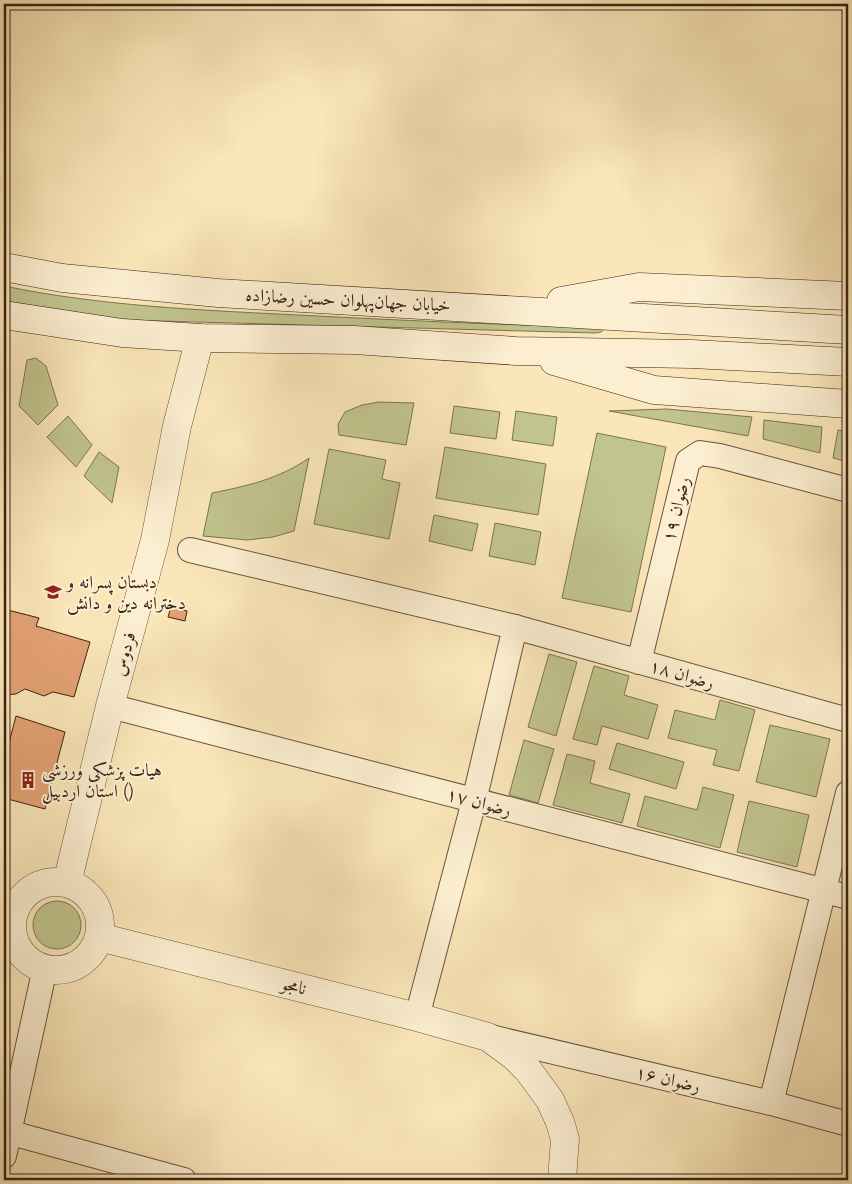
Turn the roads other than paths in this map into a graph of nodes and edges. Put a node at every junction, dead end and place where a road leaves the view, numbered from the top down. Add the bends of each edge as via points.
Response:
1 (4, 268) edge
2 (848, 296) edge
3 (517, 309) junction
4 (4, 315) edge
5 (848, 330) edge
6 (200, 338) junction
7 (516, 351) junction
8 (848, 362) edge
9 (848, 404) edge
10 (848, 490) edge
11 (190, 550) dead end
12 (515, 627) junction
13 (639, 662) junction
14 (110, 706) junction
15 (848, 720) edge
16 (848, 793) edge
17 (474, 801) junction
18 (68, 883) junction
19 (824, 891) junction
20 (848, 897) edge
21 (9, 913) edge
22 (99, 937) junction
23 (45, 968) junction
24 (417, 1017) junction
25 (488, 1037) junction
26 (771, 1103) junction
27 (848, 1124) edge
28 (7, 1132) edge
29 (4, 1156) edge
30 (184, 1180) edge
31 (562, 1180) edge

1 - 3 main road, خیابان جهان‌پهلوان حسین رضا‌زاده via 62,278 198,292
2 - 3 main road via 639,287
3 - 5 main road, خیابان جهان‌پهلوان حسین رضا‌زاده
4 - 6 main road via 122,333
6 - 7 main road via 354,340
6 - 14 main road, فردوس via 177,426 155,540
7 - 8 main road via 692,354
7 - 9 main road via 654,390
10 - 13 street, رضوان ۱۹ via 720,456 700,453 688,461
11 - 12 street, رضوان ۱۸
12 - 13 street, رضوان ۱۸
12 - 17 street
13 - 15 street, رضوان ۱۸
14 - 17 street, رضوان ۱۷
14 - 18 main road, فردوس
16 - 19 street
17 - 19 street, رضوان ۱۷
17 - 24 street
18 - 21 main road via 40,884
18 - 22 main road via 80,888 98,910
19 - 20 street, رضوان ۱۷
19 - 26 street
21 - 23 main road via 15,942 22,954
22 - 23 main road via 94,950 72,967 59,970
22 - 24 main road, نامجو
23 - 28 street
24 - 25 main road, نامجو
25 - 26 street, رضوان ۱۶
25 - 31 main road via 528,1070 550,1100 565,1139
26 - 27 street, رضوان ۱۶
28 - 29 street
28 - 30 street

